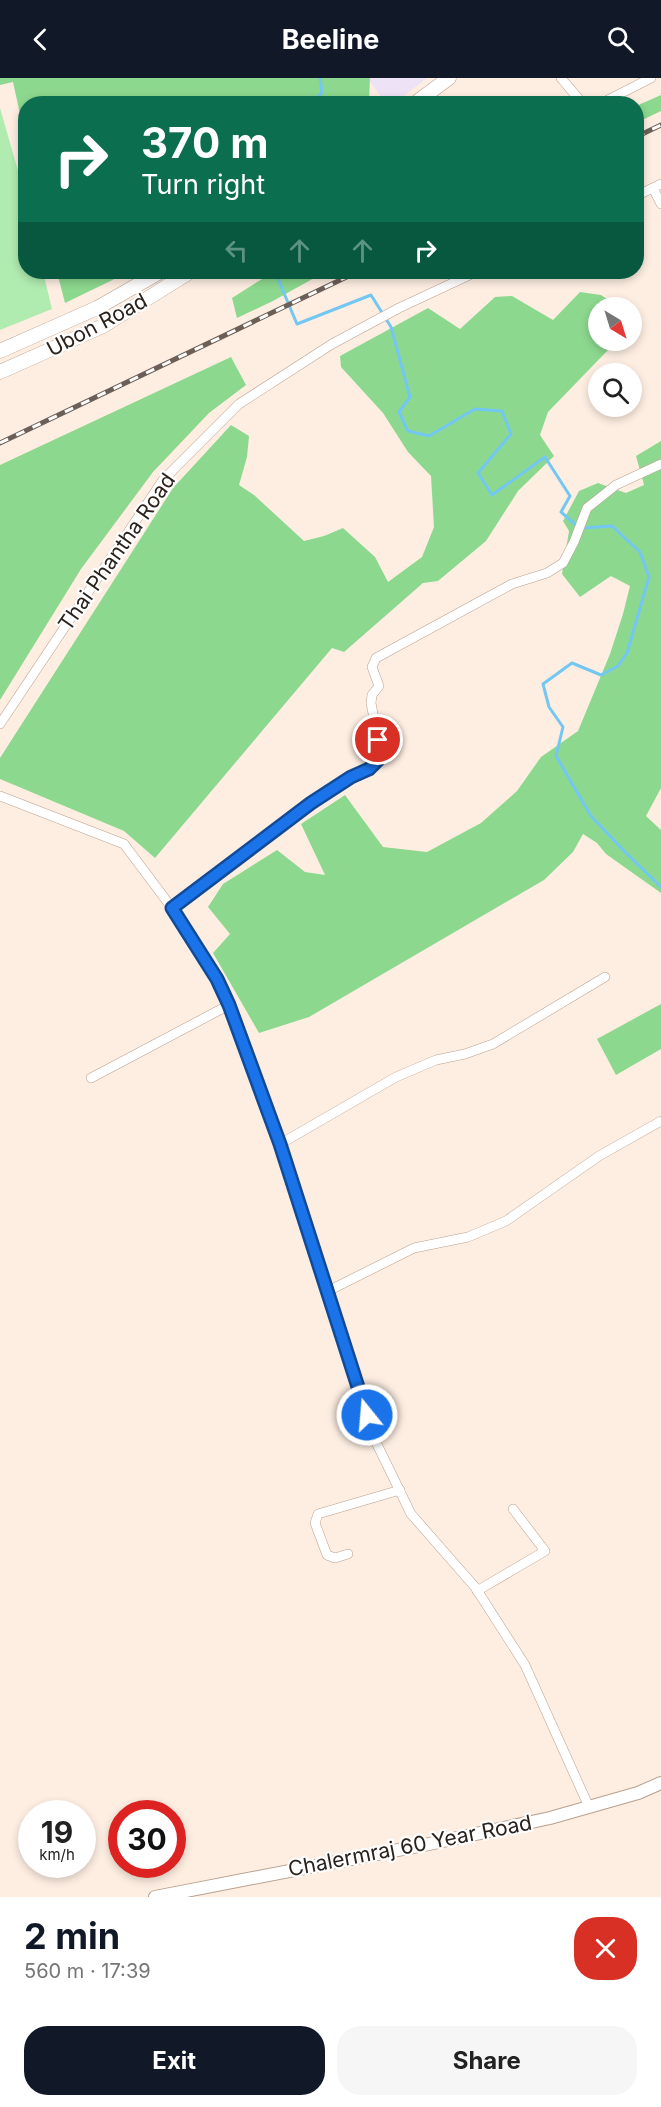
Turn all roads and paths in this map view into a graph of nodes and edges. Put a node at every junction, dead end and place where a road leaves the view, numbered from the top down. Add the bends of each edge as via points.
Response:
1 (449, 78) edge
2 (561, 78) edge
3 (651, 78) edge
4 (425, 96) edge
5 (575, 96) edge
6 (616, 96) edge
7 (657, 186) edge
8 (661, 204) edge
9 (148, 279) edge
10 (179, 279) edge
11 (461, 279) edge
12 (0, 351) edge
13 (0, 372) edge
14 (661, 464) edge
15 (0, 724) edge
16 (0, 796) edge
17 (172, 908) junction
18 (605, 977) dead end
19 (229, 1005) junction
20 (91, 1078) dead end
21 (661, 1121) edge
22 (280, 1144) junction
23 (328, 1291) junction
24 (400, 1490) junction
25 (513, 1509) dead end
26 (348, 1554) dead end
27 (477, 1591) junction
28 (661, 1783) edge
29 (589, 1807) junction
30 (155, 1897) edge

1 - 4 main road
2 - 5 street
3 - 6 street
7 - 8 street
9 - 12 main road, Ubon Road via 97,308
10 - 13 main road, Ubon Road via 103,326
11 - 15 street, Thai Phantha Road via 332,344 239,404 163,480
14 - 17 street via 616,485 587,508 563,563 547,573 512,584 376,658 372,667 379,686 372,695 372,703 378,760 311,803
16 - 17 street via 124,844
17 - 19 street
18 - 22 street via 493,1044 436,1060 396,1077
19 - 20 street
19 - 22 street
21 - 23 street via 599,1156 506,1221 468,1237 414,1248
22 - 23 street
23 - 24 street via 373,1436
24 - 26 street via 318,1514 315,1523 327,1555 334,1558
24 - 27 street via 411,1514
25 - 27 street via 545,1551
27 - 29 street via 525,1665
28 - 29 street, Chalermraj 60 Year Road
29 - 30 street, Chalermraj 60 Year Road via 440,1842

